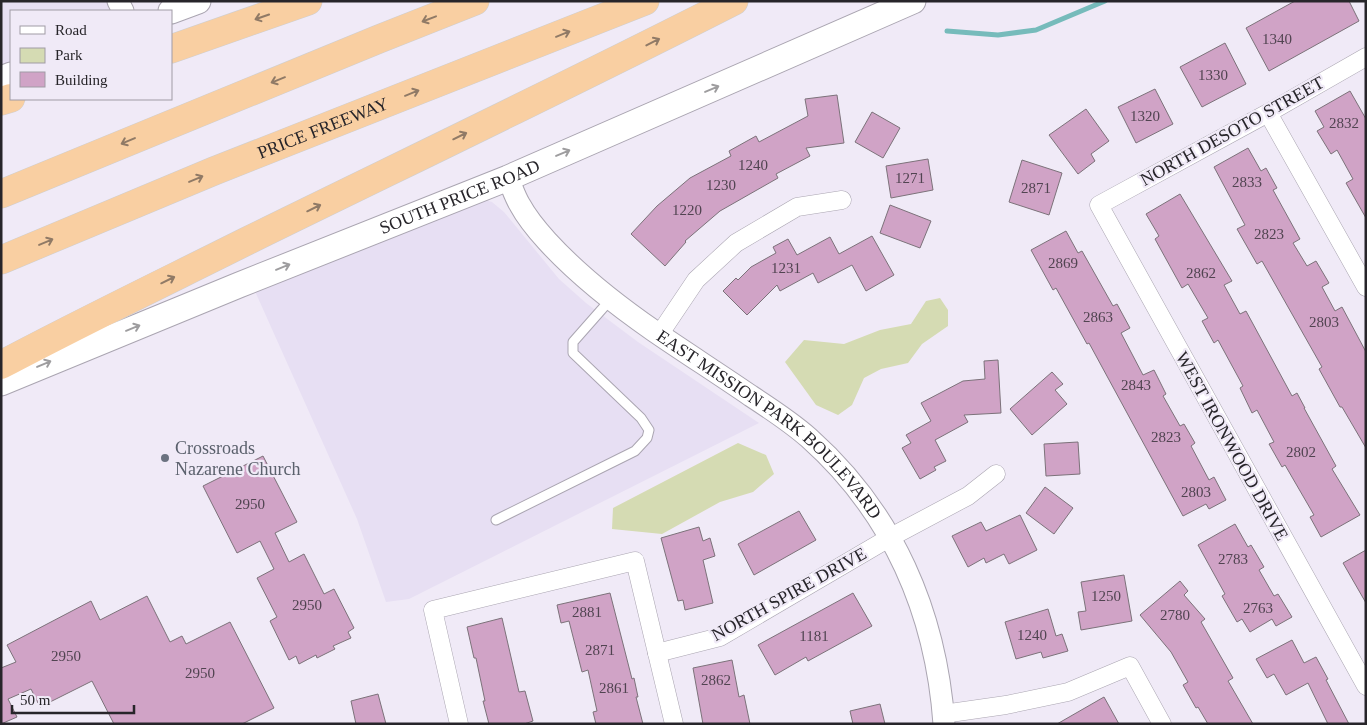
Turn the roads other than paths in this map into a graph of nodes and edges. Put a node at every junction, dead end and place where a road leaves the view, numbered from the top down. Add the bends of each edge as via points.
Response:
1 (198, 1) edge
2 (308, 1) edge
3 (475, 1) edge
4 (645, 1) edge
5 (734, 1) edge
6 (913, 1) edge
7 (172, 11) edge
8 (172, 49) edge
9 (1366, 57) edge
10 (1268, 112) junction
11 (508, 178) junction
12 (1, 194) edge
13 (842, 200) dead end
14 (1099, 205) joint
15 (1, 260) edge
16 (1366, 287) edge
17 (610, 299) junction
18 (659, 334) junction
19 (1, 365) edge
20 (1, 382) edge
21 (996, 474) dead end
22 (496, 520) dead end
23 (889, 538) junction
24 (658, 654) junction
25 (1366, 686) edge
26 (944, 719) edge
27 (459, 724) edge
28 (674, 724) edge
29 (1162, 724) edge

1 - 7 main road
2 -> 8 highway
3 -> 12 highway
15 -> 4 highway, PRICE FREEWAY via 214,171
19 -> 5 highway
11 -> 6 main road, SOUTH PRICE ROAD
9 - 10 street, NORTH DESOTO STREET
10 - 14 street, NORTH DESOTO STREET
10 - 16 street
11 - 17 street, EAST MISSION PARK BOULEVARD via 519,204 535,227 590,284
20 -> 11 main road, SOUTH PRICE ROAD
13 - 18 street via 797,207 736,243 696,280
14 - 25 street, WEST IRONWOOD DRIVE
17 - 18 street, EAST MISSION PARK BOULEVARD
17 - 22 lane via 573,342 573,353 641,418 649,430 647,438 635,451
18 - 23 street, EAST MISSION PARK BOULEVARD via 809,438 872,508
21 - 23 street, NORTH SPIRE DRIVE via 968,496
23 - 24 street, NORTH SPIRE DRIVE via 720,637
23 - 26 street, EAST MISSION PARK BOULEVARD via 912,580 924,611 939,675
24 - 27 street via 636,561 433,610
24 - 28 street
26 - 29 street via 1068,692 1130,666

